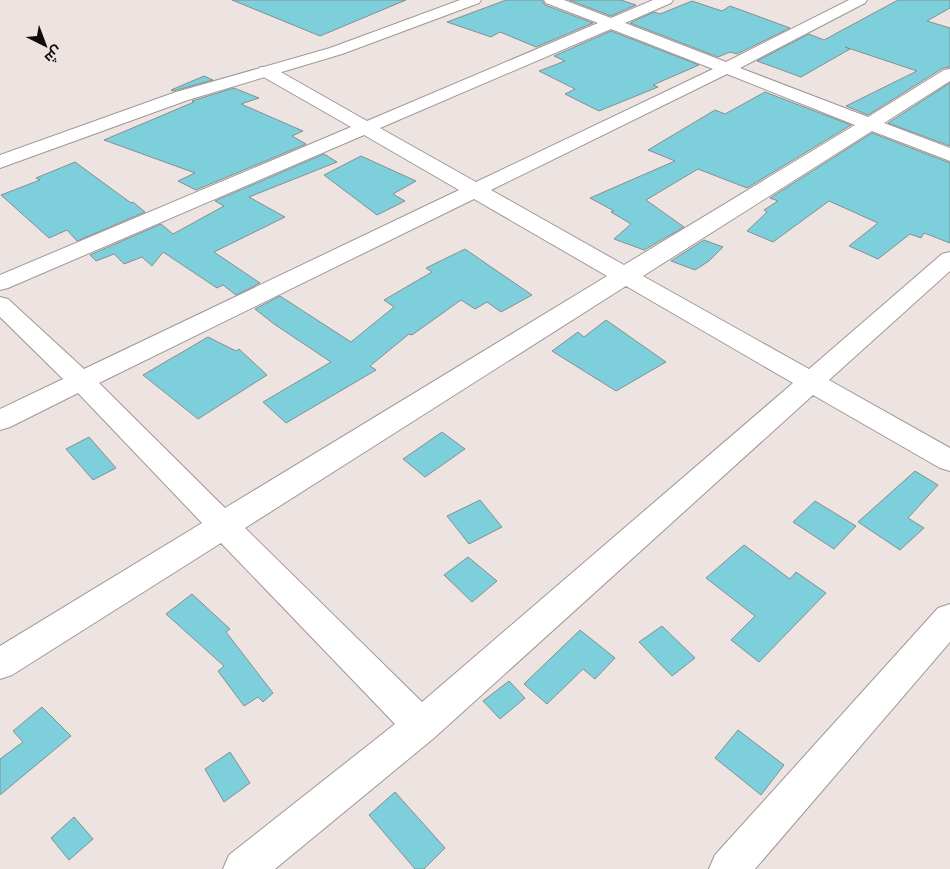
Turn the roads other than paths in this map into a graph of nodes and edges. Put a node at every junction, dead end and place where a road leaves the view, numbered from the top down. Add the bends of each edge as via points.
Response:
1 (474, 0) edge
2 (551, 0) edge
3 (666, 0) edge
4 (860, 0) edge
5 (614, 23) junction
6 (727, 68) junction
7 (266, 71) junction
8 (950, 74) edge
9 (870, 124) junction
10 (366, 128) junction
11 (950, 155) edge
12 (0, 162) edge
13 (474, 190) junction
14 (950, 259) edge
15 (626, 275) junction
16 (0, 283) edge
17 (0, 304) edge
18 (80, 380) junction
19 (812, 381) junction
20 (0, 420) edge
21 (950, 461) edge
22 (224, 525) junction
23 (950, 618) edge
24 (0, 664) edge
25 (421, 726) junction
26 (243, 869) edge
27 (729, 869) edge

1 - 7 street via 336,51
2 - 5 street
3 - 5 street
4 - 6 street
5 - 6 street
5 - 10 street
6 - 9 street
6 - 13 street
7 - 10 street
7 - 12 street via 182,96
8 - 9 street
9 - 11 street
9 - 15 street
10 - 13 street
10 - 16 street
13 - 15 street
13 - 18 street
14 - 19 street
15 - 19 street
15 - 22 street
17 - 18 street
18 - 20 street
18 - 22 street
19 - 21 street
19 - 25 street
22 - 24 street
22 - 25 street
23 - 27 street
25 - 26 street

